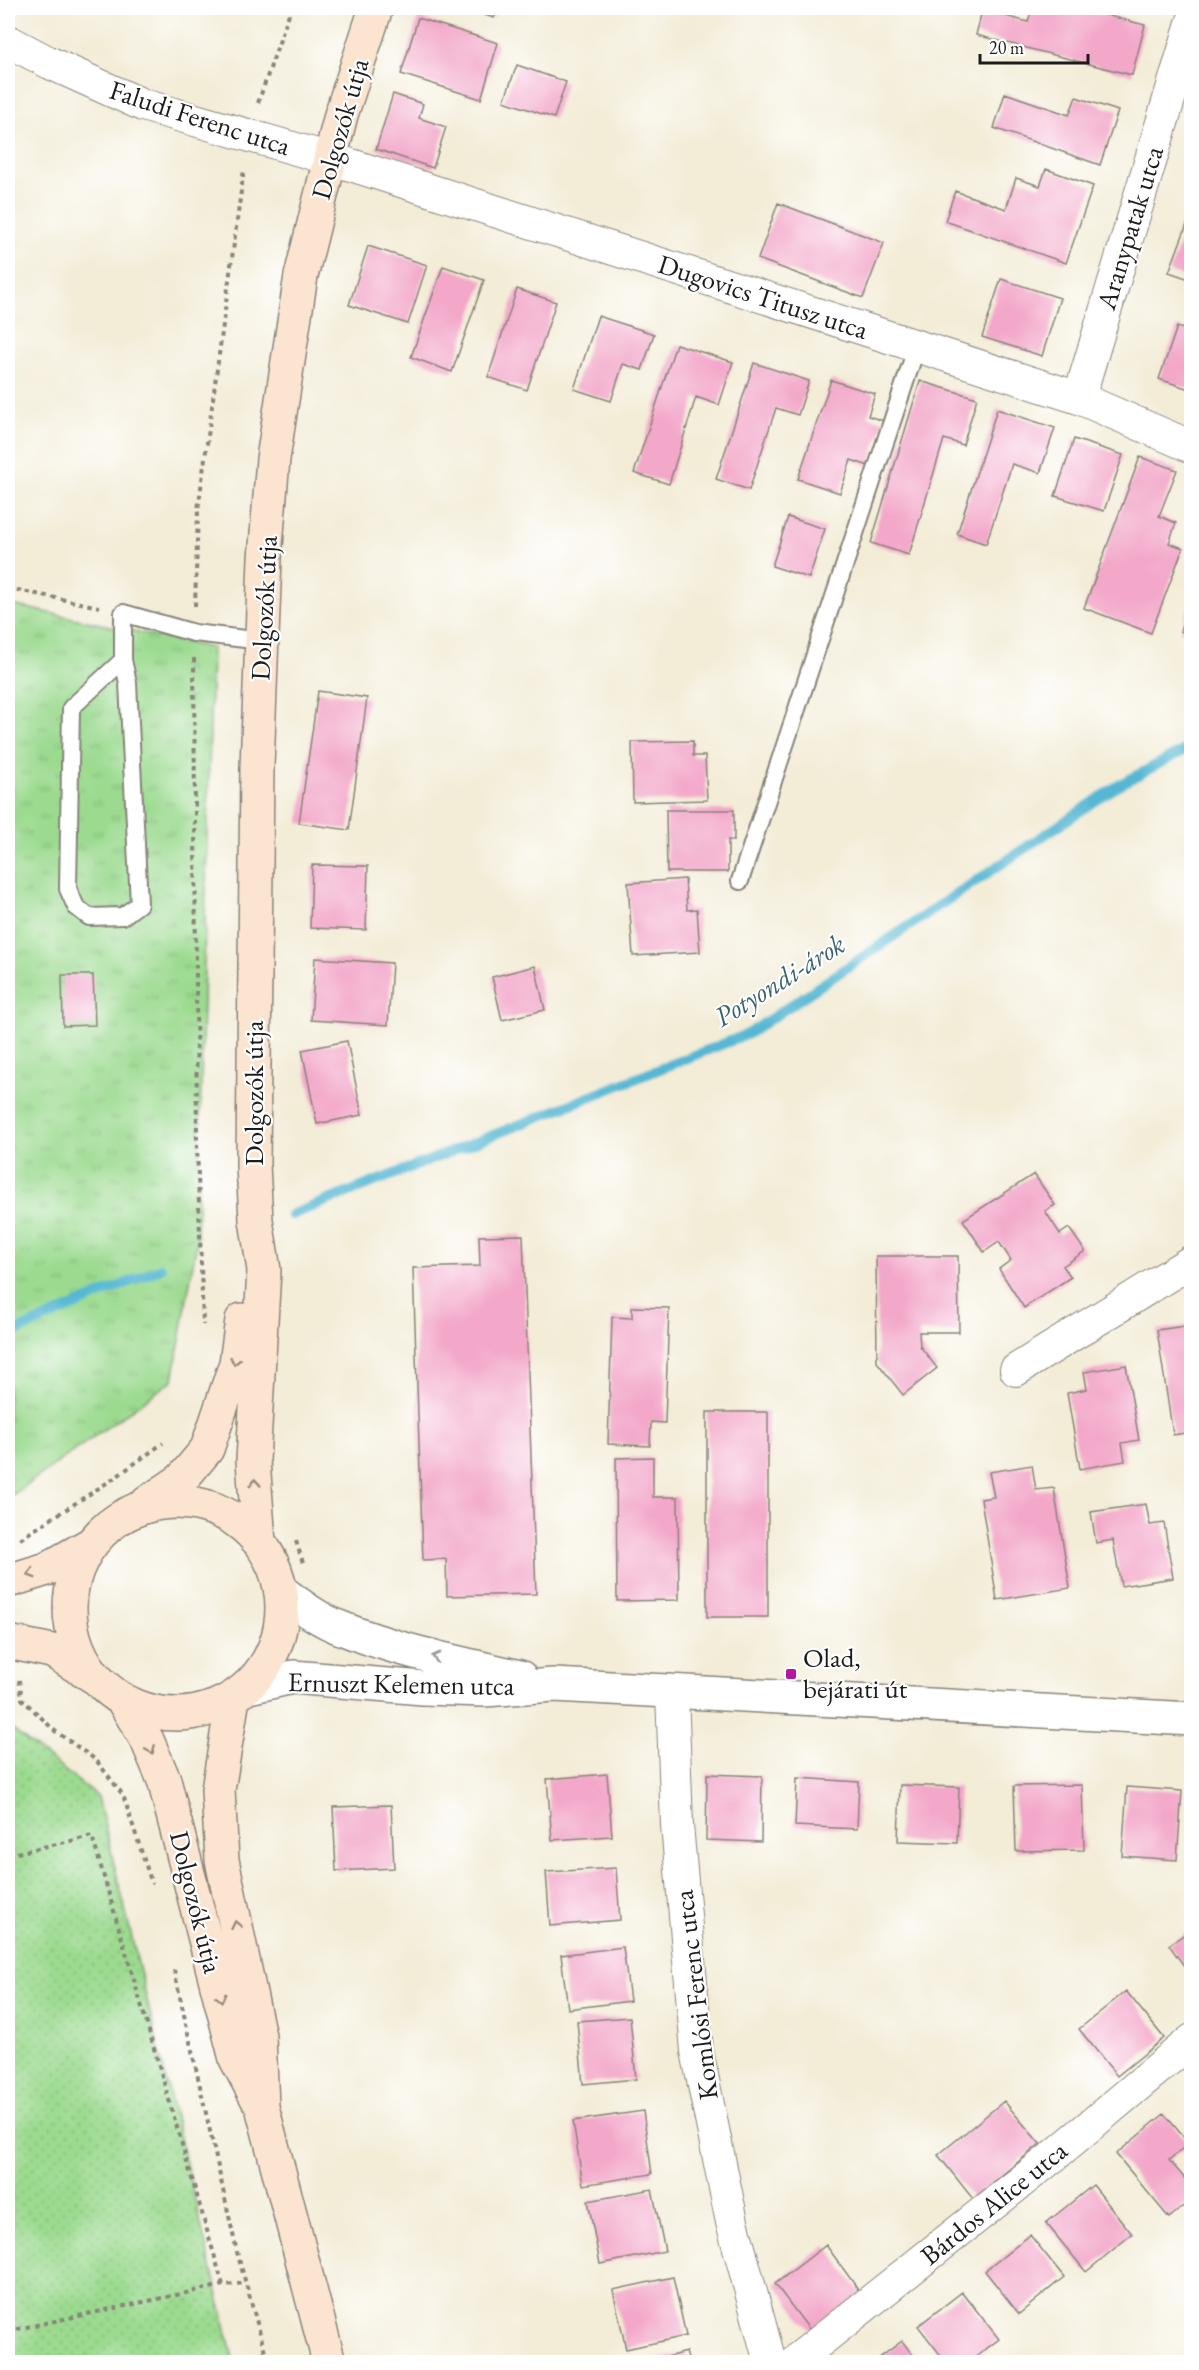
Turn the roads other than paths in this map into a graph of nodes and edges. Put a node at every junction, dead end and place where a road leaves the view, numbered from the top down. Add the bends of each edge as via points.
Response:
1 (376, 8) edge
2 (1191, 23) edge
3 (8, 41) edge
4 (330, 160) junction
5 (917, 346) junction
6 (1079, 398) junction
7 (1191, 447) edge
8 (262, 641) junction
9 (123, 660) junction
10 (740, 882) dead end
11 (256, 1220) junction
12 (1191, 1261) edge
13 (1016, 1370) dead end
14 (141, 1508) junction
15 (259, 1542) junction
16 (91, 1544) junction
17 (8, 1581) edge
18 (281, 1592) junction
19 (11, 1643) edge
20 (96, 1678) junction
21 (554, 1685) junction
22 (241, 1693) junction
23 (672, 1693) junction
24 (122, 1700) junction
25 (1191, 1719) edge
26 (1191, 2040) edge
27 (262, 2107) junction
28 (329, 2362) edge
29 (770, 2362) edge
30 (794, 2362) edge

1 - 4 main road, Dolgozók útja
2 - 6 street, Aranypatak utca
3 - 4 street, Faludi Ferenc utca via 143,105
4 - 5 street, Dugovics Titusz utca
4 - 8 main road, Dolgozók útja via 301,276 273,459
5 - 6 street, Dugovics Titusz utca
5 - 10 lane
6 - 7 street, Dugovics Titusz utca
8 - 9 lane via 194,633 123,612
8 - 11 main road, Dolgozók útja via 256,779
9 - 9 lane via 71,708 68,889 76,907 89,917 123,916 139,904 128,683
11 -> 14 main road, Dolgozók útja via 236,1363 207,1449 181,1480
15 -> 11 main road, Dolgozók útja via 253,1460 264,1270
12 - 13 street
14 - 15 main road via 178,1501 196,1503 231,1517
14 - 16 main road via 105,1528
15 - 18 main road via 274,1565
16 -> 17 main road via 47,1569
16 - 20 main road via 75,1576 70,1612 78,1647
21 -> 18 street, Ernuszt Kelemen utca via 437,1658 340,1628
18 - 22 main road via 283,1612 273,1653
19 - 20 main road via 52,1651
20 - 24 main road
21 - 22 street, Ernuszt Kelemen utca via 484,1690 293,1677
21 - 23 street, Ernuszt Kelemen utca
22 - 24 main road via 197,1713 178,1715 149,1711
27 -> 22 main road, Dolgozók útja via 259,2036 222,1860 218,1790
23 - 25 street, Ernuszt Kelemen utca
23 - 29 street, Komlósi Ferenc utca via 677,1825 697,2051 732,2223
24 -> 27 main road, Dolgozók útja via 147,1740 164,1780 236,2060
26 - 30 street, Bárdos Alice utca via 1054,2155
27 - 28 main road, Dolgozók útja

